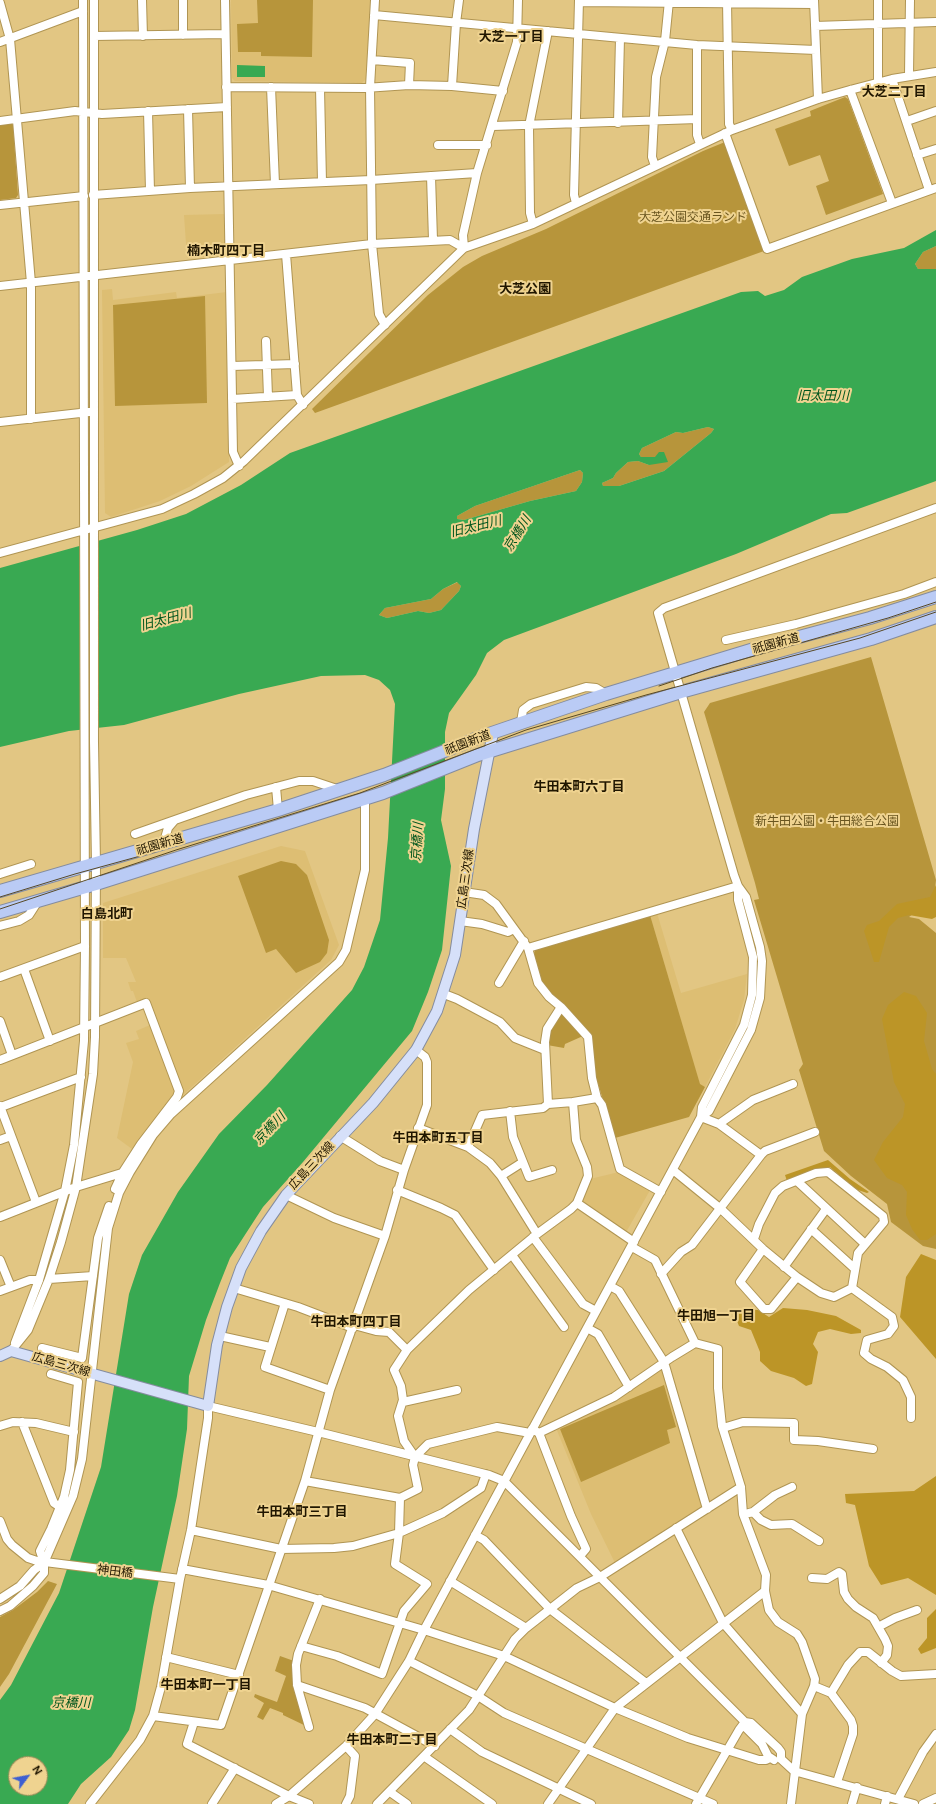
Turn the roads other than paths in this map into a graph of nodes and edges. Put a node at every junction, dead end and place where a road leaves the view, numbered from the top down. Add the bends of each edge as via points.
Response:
1 (83, 0) edge
2 (94, 0) edge
3 (142, 0) edge
4 (183, 0) edge
5 (225, 0) edge
6 (375, 0) edge
7 (459, 0) edge
8 (518, 0) edge
9 (878, 0) edge
10 (910, 0) edge
11 (579, 1) edge
12 (669, 2) edge
13 (727, 2) edge
14 (814, 2) edge
15 (0, 3) edge
16 (83, 11) junction
17 (374, 15) junction
18 (936, 22) edge
19 (456, 23) junction
20 (879, 23) junction
21 (910, 23) junction
22 (815, 26) junction
23 (517, 28) junction
24 (548, 31) junction
25 (225, 34) junction
26 (578, 34) junction
27 (184, 35) junction
28 (94, 36) junction
29 (143, 36) junction
30 (620, 38) junction
31 (10, 39) junction
32 (0, 42) edge
33 (665, 42) junction
34 (697, 45) junction
35 (727, 47) junction
36 (816, 50) junction
37 (372, 60) junction
38 (936, 72) edge
39 (908, 75) junction
40 (892, 79) junction
41 (878, 82) junction
42 (409, 85) junction
43 (452, 86) junction
44 (226, 87) junction
45 (270, 87) junction
46 (370, 87) junction
47 (320, 88) junction
48 (850, 90) junction
49 (503, 91) junction
50 (818, 99) junction
51 (227, 107) junction
52 (188, 109) junction
53 (83, 111) junction
54 (148, 111) junction
55 (936, 111) edge
56 (93, 112) junction
57 (16, 119) junction
58 (696, 119) junction
59 (0, 121) edge
60 (907, 121) junction
61 (653, 122) junction
62 (618, 123) junction
63 (576, 124) junction
64 (493, 126) junction
65 (529, 126) junction
66 (729, 131) junction
67 (700, 144) junction
68 (438, 145) dead end
69 (486, 145) junction
70 (936, 148) edge
71 (918, 154) junction
72 (654, 166) junction
73 (477, 173) junction
74 (431, 176) junction
75 (371, 180) junction
76 (322, 182) junction
77 (275, 184) junction
78 (228, 186) junction
79 (190, 188) junction
80 (933, 189) edge
81 (150, 191) junction
82 (93, 195) junction
83 (84, 196) junction
84 (24, 202) junction
85 (892, 203) junction
86 (576, 204) junction
87 (0, 205) edge
88 (533, 224) junction
89 (433, 240) junction
90 (372, 244) junction
91 (464, 248) junction
92 (286, 254) junction
93 (230, 259) junction
94 (94, 274) junction
95 (84, 276) junction
96 (31, 283) junction
97 (0, 286) edge
98 (385, 325) junction
99 (266, 341) dead end
100 (295, 364) junction
101 (267, 365) junction
102 (232, 366) junction
103 (298, 395) junction
104 (268, 397) junction
105 (232, 399) junction
106 (303, 405) junction
107 (94, 412) junction
108 (83, 413) junction
109 (31, 419) junction
110 (0, 422) edge
111 (238, 466) junction
112 (936, 508) edge
113 (94, 527) junction
114 (85, 530) junction
115 (0, 553) edge
116 (936, 582) edge
117 (936, 597) edge
118 (875, 602) junction
119 (936, 617) edge
120 (870, 618) junction
121 (767, 632) junction
122 (726, 640) dead end
123 (754, 649) junction
124 (676, 673) junction
125 (682, 692) junction
126 (492, 733) junction
127 (490, 752) junction
128 (276, 787) junction
129 (340, 790) junction
130 (365, 798) junction
131 (278, 810) junction
132 (174, 821) junction
133 (136, 834) dead end
134 (163, 845) junction
135 (31, 864) dead end
136 (91, 865) junction
137 (3, 874) edge
138 (91, 885) junction
139 (18, 886) junction
140 (738, 886) junction
141 (0, 891) edge
142 (464, 892) junction
143 (38, 900) junction
144 (0, 912) edge
145 (460, 921) junction
146 (0, 926) edge
147 (514, 929) junction
148 (526, 944) junction
149 (86, 946) junction
150 (24, 969) junction
151 (0, 977) edge
152 (499, 983) dead end
153 (444, 994) junction
154 (561, 1007) junction
155 (0, 1020) edge
156 (95, 1023) junction
157 (84, 1027) junction
158 (50, 1041) junction
159 (416, 1050) junction
160 (546, 1050) junction
161 (12, 1055) junction
162 (0, 1060) edge
163 (81, 1077) junction
164 (793, 1084) dead end
165 (597, 1098) junction
166 (573, 1102) junction
167 (548, 1104) junction
168 (0, 1106) edge
169 (510, 1111) junction
170 (701, 1117) junction
171 (719, 1124) junction
172 (418, 1128) junction
173 (815, 1132) dead end
174 (11, 1136) junction
175 (340, 1136) junction
176 (0, 1140) edge
177 (468, 1148) junction
178 (762, 1155) junction
179 (523, 1162) junction
180 (404, 1170) junction
181 (552, 1170) dead end
182 (673, 1170) junction
183 (127, 1172) junction
184 (501, 1176) junction
185 (796, 1181) junction
186 (76, 1187) junction
187 (397, 1190) junction
188 (64, 1191) junction
189 (661, 1192) junction
190 (286, 1195) junction
191 (36, 1202) junction
192 (577, 1203) junction
193 (721, 1209) junction
194 (826, 1209) junction
195 (0, 1217) edge
196 (811, 1229) junction
197 (535, 1235) junction
198 (385, 1236) junction
199 (754, 1239) junction
200 (865, 1244) junction
201 (633, 1245) junction
202 (763, 1248) junction
203 (512, 1255) junction
204 (0, 1260) edge
205 (784, 1266) junction
206 (854, 1268) junction
207 (494, 1270) junction
208 (661, 1274) junction
209 (93, 1276) junction
210 (797, 1277) junction
211 (49, 1279) junction
212 (39, 1280) junction
213 (610, 1286) junction
214 (11, 1287) junction
215 (234, 1288) junction
216 (852, 1288) junction
217 (0, 1291) edge
218 (285, 1303) junction
219 (596, 1311) junction
220 (354, 1327) junction
221 (564, 1327) dead end
222 (587, 1328) junction
223 (220, 1336) junction
224 (695, 1343) junction
225 (42, 1348) dead end
226 (270, 1348) junction
227 (407, 1350) junction
228 (11, 1351) junction
229 (0, 1356) edge
230 (664, 1362) junction
231 (51, 1374) dead end
232 (91, 1374) junction
233 (629, 1387) junction
234 (330, 1390) junction
235 (457, 1390) dead end
236 (403, 1402) junction
237 (203, 1405) junction
238 (911, 1418) dead end
239 (22, 1422) junction
240 (0, 1426) edge
241 (723, 1428) junction
242 (74, 1432) junction
243 (318, 1432) junction
244 (533, 1432) junction
245 (874, 1449) dead end
246 (415, 1457) junction
247 (486, 1474) junction
248 (305, 1481) junction
249 (504, 1481) junction
250 (741, 1487) junction
251 (792, 1487) dead end
252 (400, 1498) junction
253 (60, 1507) junction
254 (707, 1509) junction
255 (753, 1512) junction
256 (743, 1514) junction
257 (0, 1521) edge
258 (676, 1528) junction
259 (191, 1530) junction
260 (399, 1533) junction
261 (475, 1535) junction
262 (819, 1541) dead end
263 (281, 1549) junction
264 (580, 1556) junction
265 (44, 1563) junction
266 (182, 1569) junction
267 (600, 1577) junction
268 (812, 1578) dead end
269 (180, 1579) junction
270 (450, 1581) junction
271 (268, 1585) junction
272 (765, 1591) junction
273 (0, 1599) edge
274 (320, 1599) junction
275 (550, 1608) junction
276 (917, 1610) dead end
277 (0, 1611) edge
278 (723, 1622) junction
279 (400, 1624) junction
280 (878, 1626) junction
281 (526, 1628) junction
282 (424, 1630) junction
283 (301, 1646) junction
284 (504, 1656) junction
285 (680, 1656) junction
286 (166, 1657) junction
287 (409, 1661) junction
288 (881, 1663) junction
289 (239, 1674) junction
290 (936, 1674) edge
291 (646, 1683) junction
292 (297, 1685) junction
293 (814, 1686) junction
294 (831, 1694) junction
295 (478, 1696) junction
296 (615, 1708) junction
297 (375, 1714) junction
298 (802, 1714) junction
299 (153, 1716) junction
300 (194, 1722) junction
301 (745, 1722) junction
302 (309, 1727) dead end
303 (450, 1729) junction
304 (936, 1734) edge
305 (346, 1746) junction
306 (435, 1746) junction
307 (587, 1749) junction
308 (726, 1750) junction
309 (425, 1757) junction
310 (770, 1758) junction
311 (781, 1759) junction
312 (235, 1768) junction
313 (794, 1771) junction
314 (837, 1782) junction
315 (560, 1788) junction
316 (857, 1788) junction
317 (390, 1792) junction
318 (289, 1796) junction
319 (936, 1798) edge
320 (898, 1799) junction
321 (886, 1800) edge
322 (698, 1801) edge
323 (90, 1804) edge
324 (212, 1804) edge
325 (276, 1804) edge
326 (309, 1804) edge
327 (346, 1804) edge
328 (377, 1804) edge
329 (408, 1804) edge
330 (492, 1804) edge
331 (548, 1804) edge
332 (591, 1804) edge
333 (713, 1804) edge
334 (791, 1804) edge
335 (852, 1804) edge
336 (911, 1804) edge
337 (923, 1804) edge

1 - 16 street
2 - 28 street
3 - 29 street
4 - 27 street
5 - 25 street
6 - 17 street
7 - 19 street
8 - 23 street
9 - 20 street
10 - 21 street
11 - 12 street
11 - 26 street
12 - 13 street
12 - 33 street
13 - 14 street
13 - 35 street
14 - 22 street
15 - 31 street
16 - 31 street
16 - 53 street
17 - 19 street
17 - 37 street
18 - 21 street
19 - 23 street
19 - 43 street
20 - 21 street
20 - 22 street
20 - 41 street
21 - 39 street
22 - 36 street
23 - 24 street
23 - 49 street via 517,42
24 - 26 street
24 - 65 street
25 - 27 street
25 - 44 street
26 - 30 street
26 - 63 street
27 - 29 street
28 - 29 street
28 - 56 street
30 - 33 street
30 - 62 street
31 - 32 street
31 - 57 street
33 - 34 street
33 - 61 street via 656,77
34 - 35 street
34 - 58 street
35 - 36 street
35 - 66 street
36 - 50 street
37 - 42 street via 410,63
37 - 46 street
38 - 39 street
39 - 40 street
40 - 41 street
40 - 60 street
41 - 48 street
42 - 43 street
42 - 46 street
43 - 49 street
44 - 45 street
44 - 51 street
45 - 47 street
45 - 77 street
46 - 47 street
46 - 75 street
47 - 76 street
48 - 50 street
48 - 85 street
49 - 64 street
50 - 66 street
51 - 52 street
51 - 78 street
52 - 54 street
52 - 79 street
53 - 56 street
53 - 57 street
53 - 83 street
54 - 56 street via 102,114
54 - 81 street
55 - 60 street
56 - 82 street
57 - 59 street
57 - 84 street
58 - 61 street
58 - 67 street
60 - 71 street
61 - 62 street
61 - 72 street
62 - 63 street
63 - 65 street
63 - 86 street
64 - 65 street
64 - 69 street
65 - 88 street via 530,213
66 - 67 street
66 - 85 street via 768,248
67 - 72 street
68 - 69 street
69 - 73 street
70 - 71 street
71 - 80 street
72 - 86 street
73 - 74 street
73 - 91 street via 463,235
74 - 75 street
74 - 89 street
75 - 76 street
75 - 90 street
76 - 77 street
77 - 78 street
78 - 79 street
78 - 93 street
79 - 81 street
80 - 85 street
81 - 82 street
82 - 94 street
83 - 84 street
83 - 95 street
84 - 87 street
84 - 96 street
86 - 88 street
88 - 91 street
89 - 90 street
89 - 91 street via 450,240
90 - 92 street
90 - 98 street via 379,314
91 - 98 street
92 - 93 street
92 - 100 street
93 - 94 street
93 - 102 street
94 - 95 street
94 - 107 street
95 - 96 street
95 - 108 street
96 - 97 street
96 - 109 street
98 - 106 street
99 - 101 street
100 - 101 street
100 - 103 street
101 - 102 street
101 - 104 street
102 - 105 street
103 - 104 street
103 - 106 street via 298,400
104 - 105 street
105 - 111 street via 233,452
106 - 111 street
107 - 108 street
107 - 113 street
108 - 109 street
108 - 114 street
109 - 110 street
111 - 113 street via 194,494 162,508
112 - 124 street via 664,608 658,613
113 - 114 street
113 - 136 street
114 - 115 street
114 - 136 street via 85,744
116 - 118 street
117 - 120 highway, 祇園新道
118 - 120 street
118 - 121 street
119 - 125 highway, 祇園新道 via 871,639
120 - 123 highway, 祇園新道
121 - 122 street
121 - 123 street
123 - 124 highway, 祇園新道
124 - 125 street
124 - 126 highway, 祇園新道
125 - 127 highway, 祇園新道
125 - 140 street
126 - 127 main road, 広島三次線
126 - 129 highway, 祇園新道
127 - 130 highway, 祇園新道
127 - 142 main road, 広島三次線
128 - 129 street via 299,781 313,781
128 - 131 street
128 - 132 street via 246,794
129 - 131 highway, 祇園新道
130 - 138 highway, 祇園新道
130 - 183 street via 365,870 346,950 339,962 171,1114
131 - 134 highway, 祇園新道
132 - 133 street
132 - 134 street via 168,828
134 - 136 highway, 祇園新道
135 - 137 street
136 - 138 street
136 - 139 highway, 祇園新道
137 - 139 street
138 - 143 highway, 祇園新道
138 - 149 street
138 - 156 street
139 - 141 highway, 祇園新道
140 - 148 street
140 - 170 street via 738,900 753,957 752,995 744,1025 702,1107
142 - 145 main road, 広島三次線
142 - 147 street via 490,898
143 - 144 highway, 祇園新道
143 - 146 street via 29,915 19,922
145 - 147 street via 508,932
145 - 153 main road, 広島三次線
147 - 148 street
148 - 152 street
148 - 154 street via 538,983
149 - 150 street
149 - 157 street
150 - 151 street
150 - 158 street
153 - 159 main road, 広島三次線
153 - 160 street via 500,1022 515,1038
154 - 160 street via 547,1029
154 - 165 street via 588,1037 592,1078
155 - 161 street
156 - 157 street
156 - 183 street via 146,1003 179,1091 141,1144
156 - 186 street via 92,1074
157 - 158 street
157 - 163 street
158 - 161 street
159 - 172 street via 427,1062 427,1104
159 - 175 main road, 広島三次線 via 373,1103
160 - 167 street
161 - 162 street
163 - 168 street
163 - 188 street via 74,1145
164 - 171 street via 753,1100
165 - 166 street
165 - 189 street via 602,1105 620,1168
166 - 167 street
166 - 192 street via 576,1140 588,1176
167 - 169 street via 543,1108
168 - 174 street
169 - 177 street via 482,1115
169 - 179 street via 513,1138
170 - 171 street
170 - 182 street
171 - 178 street
172 - 177 street
172 - 180 street
173 - 178 street via 766,1151
174 - 176 street
174 - 191 street
175 - 180 street via 380,1161
175 - 190 main road, 広島三次線
177 - 184 street via 490,1164
178 - 193 street
179 - 181 street via 529,1177
179 - 184 street
180 - 187 street
182 - 189 street
182 - 193 street
183 - 186 street
183 - 209 street via 114,1193 98,1238
183 - 232 street via 108,1228
184 - 197 street
185 - 194 street
185 - 199 street via 775,1192
185 - 200 street via 816,1173 828,1172 883,1216 884,1222
186 - 188 street
186 - 211 street
187 - 198 street
187 - 207 street via 455,1215
188 - 191 street
188 - 212 street
189 - 201 street
190 - 198 street via 334,1218
190 - 215 main road, 広島三次線 via 261,1231 241,1268
191 - 195 street
192 - 197 street
192 - 201 street
193 - 199 street
193 - 208 street via 692,1245 681,1252
194 - 196 street
194 - 200 street
196 - 205 street
196 - 206 street
197 - 203 street
197 - 219 street via 583,1304
198 - 220 street
199 - 202 street
200 - 206 street via 858,1253
201 - 208 street via 655,1260
201 - 213 street
202 - 205 street
202 - 210 street via 740,1282 764,1309 771,1310
203 - 207 street
203 - 221 street
204 - 214 street
205 - 210 street
206 - 216 street
207 - 227 street via 469,1290
208 - 224 street
209 - 211 street
209 - 225 street via 82,1358
210 - 216 street via 821,1293 834,1297
211 - 228 street via 28,1330
212 - 214 street via 30,1280
212 - 228 street
213 - 219 street
213 - 230 street via 619,1292
214 - 217 street
215 - 218 street
215 - 223 main road, 広島三次線
216 - 238 street via 892,1317 894,1326 888,1334 867,1340 864,1353 903,1380 911,1396
218 - 220 street
218 - 226 street
219 - 222 street
220 - 227 street via 390,1332
220 - 234 street
222 - 233 street via 598,1334
222 - 244 street
223 - 226 street
223 - 237 main road, 広島三次線
224 - 230 street
224 - 241 street via 718,1349 718,1388
226 - 234 street via 265,1368
227 - 236 street via 394,1370 401,1386
228 - 229 main road
228 - 232 main road, 広島三次線
230 - 233 street
230 - 254 street
231 - 242 street via 78,1382
232 - 237 main road, 広島三次線
232 - 265 street via 82,1459 73,1496
233 - 244 street via 614,1397
234 - 243 street
235 - 236 street
236 - 246 street via 398,1416 404,1441
237 - 243 street
237 - 259 street via 208,1418
239 - 240 street
239 - 242 street via 36,1422
239 - 253 street via 54,1503
241 - 245 street via 744,1422 794,1423 794,1440
241 - 250 street
242 - 253 street via 70,1470
243 - 246 street
243 - 248 street
244 - 246 street via 497,1427 428,1444
244 - 249 street
244 - 264 street via 586,1549
246 - 247 street
246 - 252 street via 413,1465 418,1489
247 - 249 street
247 - 260 street via 480,1488 443,1513
248 - 252 street
248 - 263 street
249 - 261 street
249 - 264 street
250 - 254 street
250 - 256 street
251 - 255 street via 775,1495
252 - 260 street
253 - 265 street via 40,1551
254 - 258 street
255 - 256 street
255 - 262 street via 771,1525 792,1524
256 - 272 street via 766,1574
257 - 265 street, 神田橋 via 7,1539 18,1551 28,1558
258 - 267 street
258 - 278 street
259 - 263 street
259 - 266 street
260 - 263 street via 372,1542 334,1548
260 - 279 street via 395,1564 426,1584 404,1611
261 - 270 street
261 - 275 street via 484,1540
263 - 271 street
264 - 267 street
265 - 269 street, 神田橋
265 - 273 street via 20,1586
265 - 277 street via 45,1572 33,1586 10,1606
266 - 269 street
266 - 271 street
267 - 275 street via 577,1588
267 - 285 street
268 - 280 street via 827,1579 839,1572 842,1574 844,1592 848,1600 873,1618
269 - 286 street
270 - 281 street
270 - 282 street
271 - 274 street
271 - 289 street
272 - 278 street
272 - 293 street via 769,1610 778,1622 797,1634 802,1642 815,1679
274 - 279 street
274 - 283 street
275 - 281 street
275 - 291 street
276 - 280 street
278 - 285 street
278 - 298 street
279 - 282 street
279 - 283 street via 382,1674 337,1656
280 - 288 street via 888,1646 887,1655
281 - 284 street
282 - 284 street
282 - 287 street
283 - 292 street via 296,1665
284 - 295 street
284 - 296 street
285 - 291 street
285 - 301 street
286 - 289 street
286 - 299 street
287 - 295 street
287 - 297 street
288 - 290 street via 901,1676
288 - 294 street via 868,1652 860,1652 848,1665
289 - 300 street via 221,1725
291 - 296 street
292 - 297 street via 365,1708
292 - 302 street
293 - 294 street
293 - 298 street
294 - 314 street via 853,1726 853,1734
295 - 303 street via 469,1710
295 - 307 street via 504,1713
296 - 307 street
296 - 308 street via 688,1738
297 - 305 street
297 - 306 street
298 - 313 street
299 - 300 street
299 - 323 street via 140,1740
300 - 312 street via 187,1744
301 - 308 street
301 - 310 street via 746,1728 762,1744
301 - 311 street via 751,1724 778,1748
303 - 306 street
303 - 315 street via 482,1752
304 - 320 street via 923,1752
305 - 318 street
305 - 327 street via 355,1756 350,1796
306 - 309 street
307 - 315 street
307 - 322 street
308 - 310 street via 759,1760
308 - 322 street
309 - 317 street
309 - 330 street
310 - 311 street
311 - 313 street
312 - 318 street
312 - 324 street
313 - 314 street
313 - 334 street
314 - 316 street
315 - 331 street
315 - 332 street
316 - 321 street
316 - 335 street
317 - 328 street
317 - 329 street
318 - 325 street
318 - 326 street
319 - 337 street
320 - 321 street
320 - 336 street
322 - 333 street

